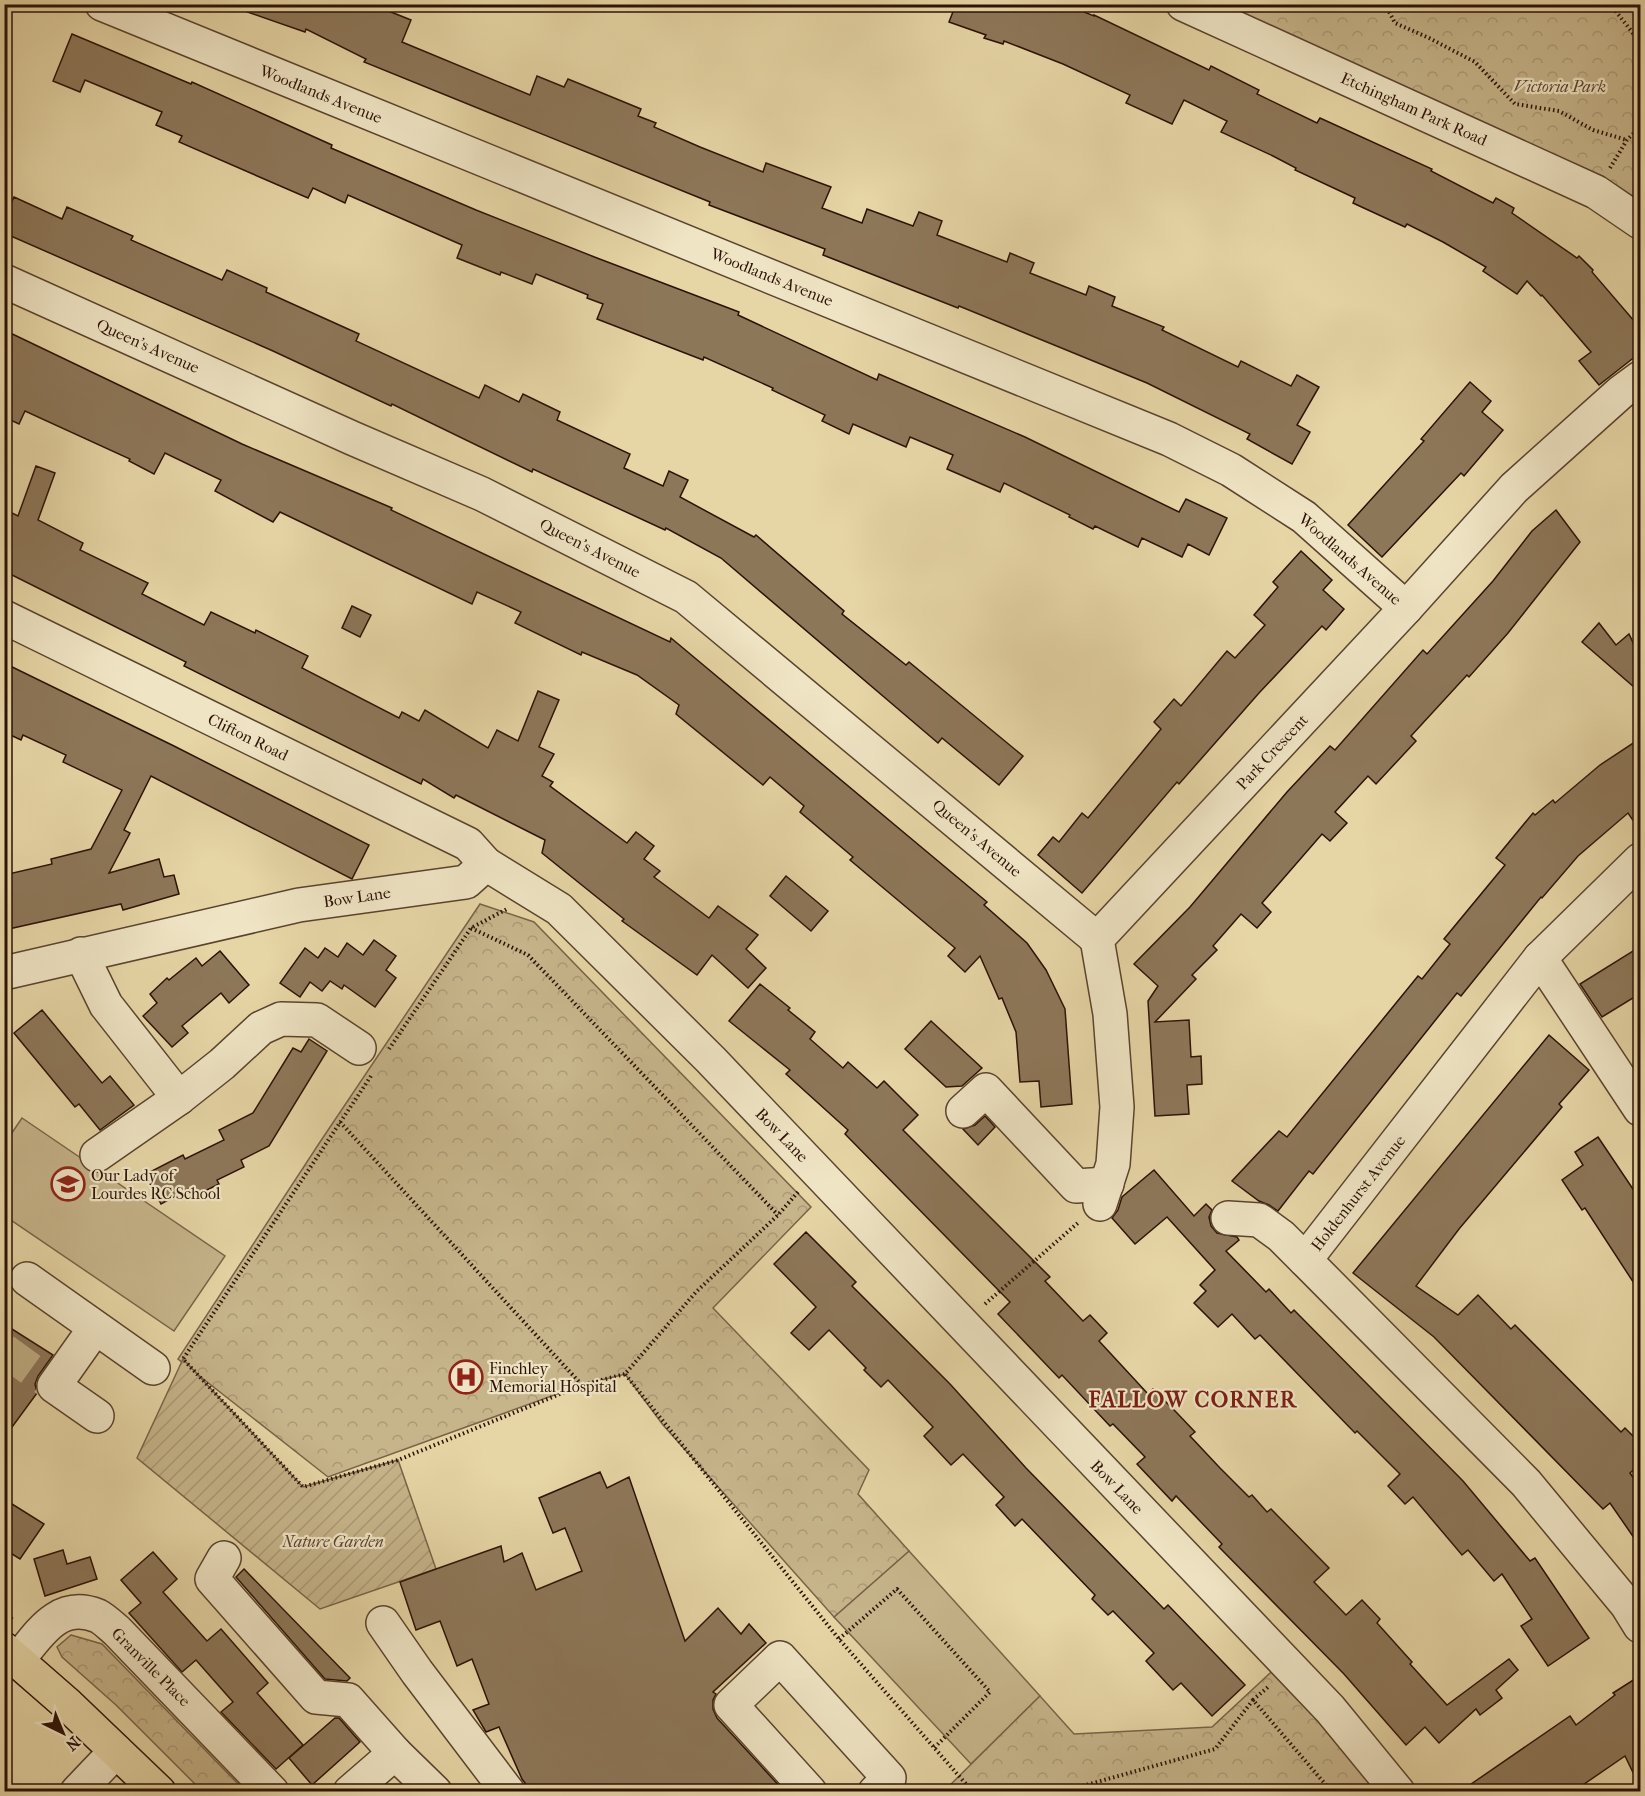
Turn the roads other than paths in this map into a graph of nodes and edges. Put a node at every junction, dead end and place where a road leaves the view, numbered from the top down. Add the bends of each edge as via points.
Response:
1 (102, 4) edge
2 (1183, 4) edge
3 (1641, 222) edge
4 (4, 281) edge
5 (1641, 378) edge
6 (1406, 608) junction
7 (4, 617) edge
8 (1641, 860) edge
9 (486, 864) junction
10 (1097, 939) junction
11 (81, 954) junction
12 (1540, 958) junction
13 (4, 973) edge
14 (373, 1059) road end
15 (179, 1098) junction
16 (1641, 1109) edge
17 (963, 1111) dead end
18 (97, 1155) dead end
19 (1228, 1218) dead end
20 (1305, 1260) junction
21 (27, 1279) dead end
22 (95, 1328) junction
23 (153, 1368) dead end
24 (97, 1416) dead end
25 (224, 1558) dead end
26 (383, 1623) dead end
27 (1641, 1626) edge
28 (11, 1654) edge
29 (116, 1751) junction
30 (395, 1753) junction
31 (77, 1791) edge
32 (159, 1791) edge
33 (272, 1791) edge
34 (350, 1791) edge
35 (435, 1791) edge
36 (508, 1791) edge
37 (810, 1791) edge
38 (874, 1791) edge
39 (1398, 1791) edge

1 - 6 street, Woodlands Avenue via 1169,439 1231,470 1304,517
2 - 3 street, Etchingham Park Road via 1596,192
4 - 10 street, Queen's Avenue via 483,494 686,597
5 - 6 street, Park Crescent via 1514,488
6 - 10 street, Park Crescent
7 - 9 street, Clifton Road via 468,844
8 - 12 street, Holdenhurst Avenue
9 - 11 street, Bow Lane via 466,882 299,905
9 - 39 street, Bow Lane via 559,909 711,1060 1330,1709
10 - 17 street via 1110,1014 1117,1107 1113,1164 1103,1194 1076,1186 986,1090
11 - 13 street, Bow Lane
11 - 15 street via 106,1005
12 - 16 street
12 - 20 street, Holdenhurst Avenue
14 - 15 street via 317,1020 281,1020 261,1028
15 - 18 street
19 - 20 street via 1259,1220
20 - 27 street, Holdenhurst Avenue via 1526,1483
21 - 22 street
22 - 23 street
22 - 24 street via 54,1386
25 - 30 street via 212,1579 316,1697 348,1700
26 - 36 street
28 - 29 main road
28 - 33 street, Granville Place via 50,1620 72,1612 98,1616
29 - 31 street
29 - 32 main road
30 - 34 street
30 - 35 street
37 - 38 street via 731,1705 780,1658 889,1778

